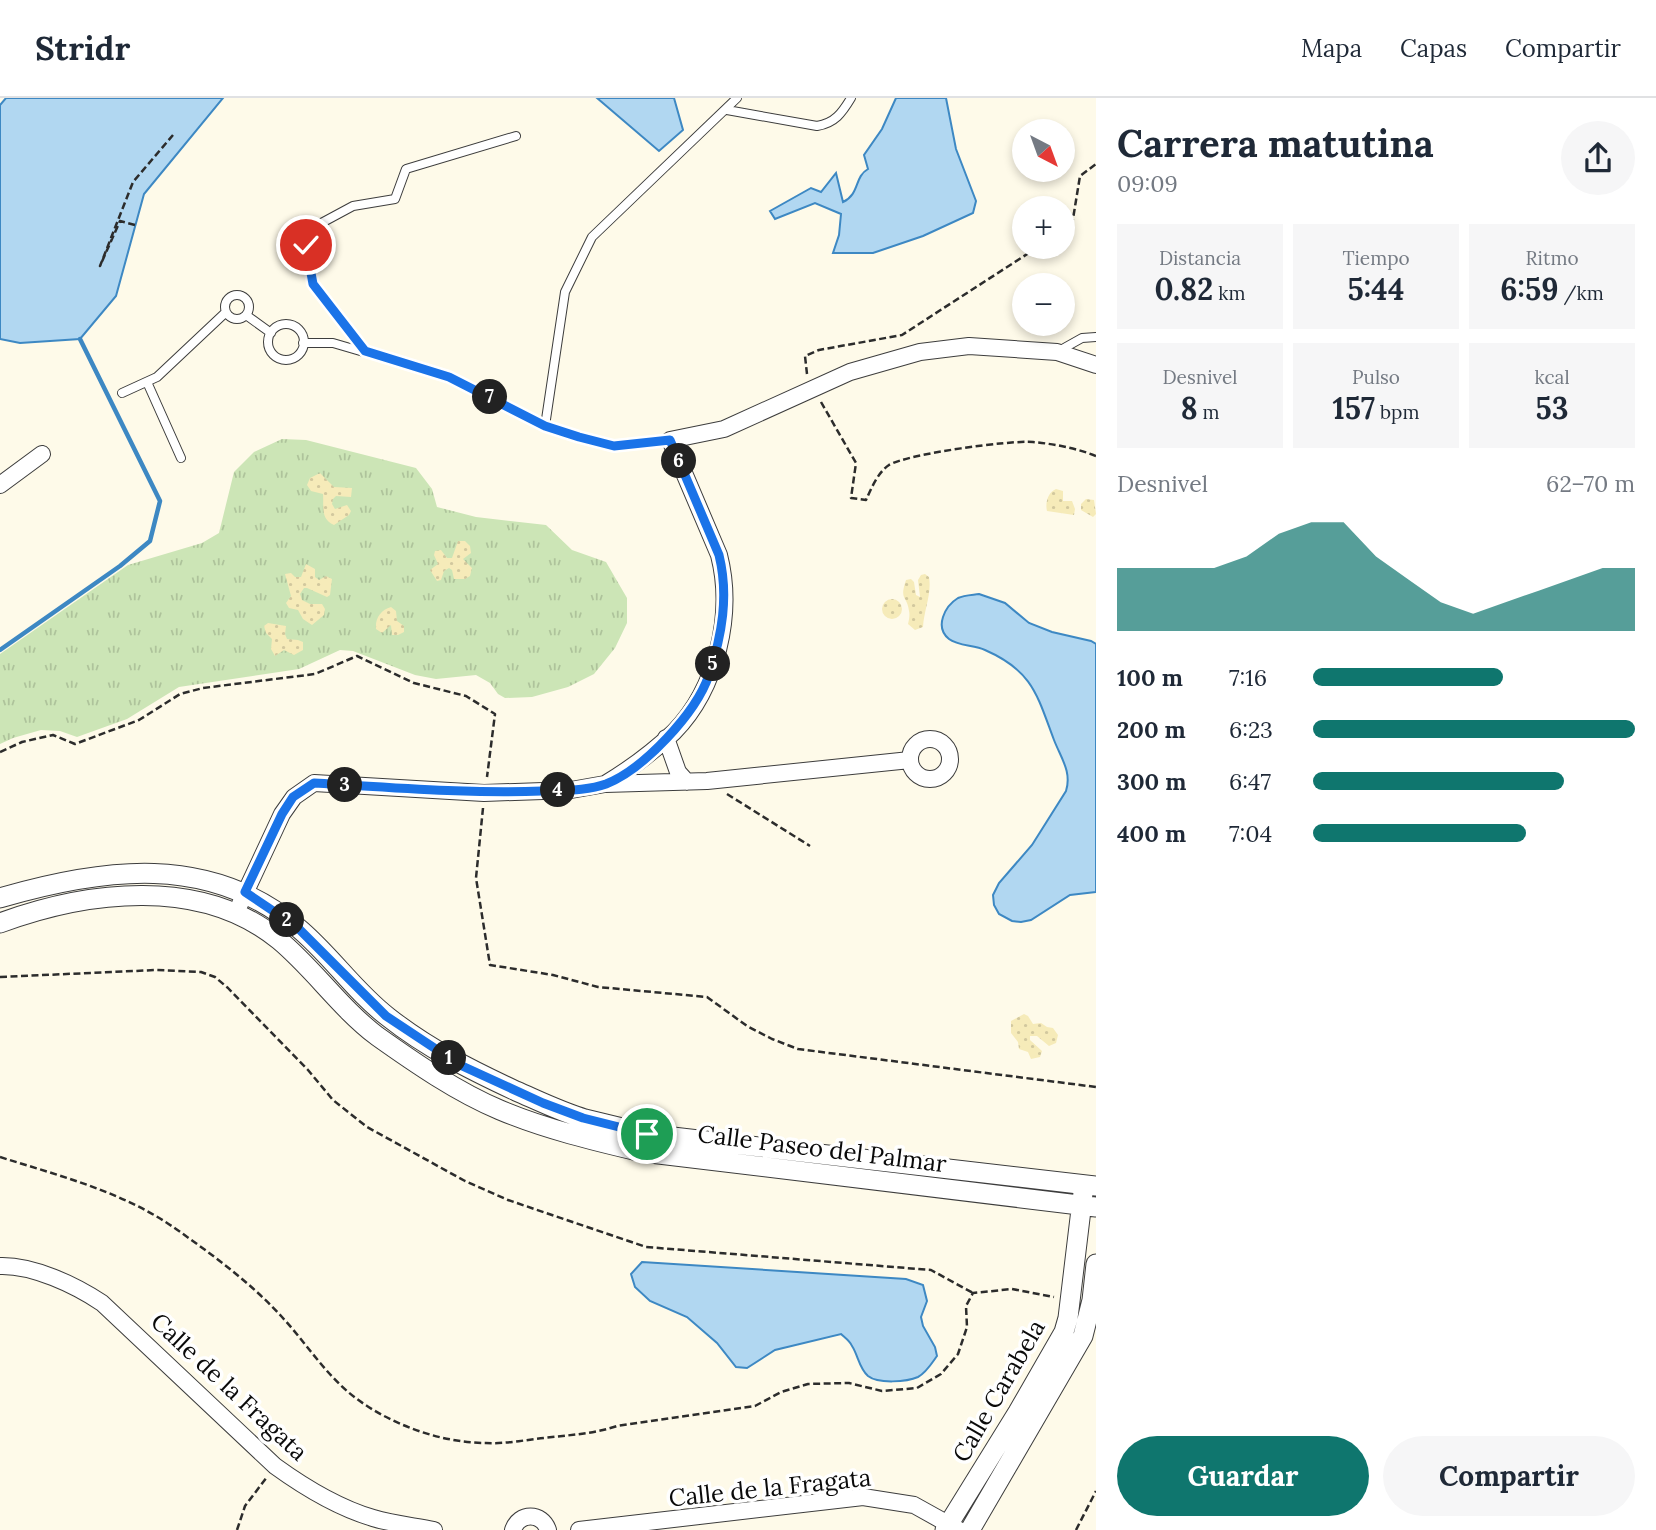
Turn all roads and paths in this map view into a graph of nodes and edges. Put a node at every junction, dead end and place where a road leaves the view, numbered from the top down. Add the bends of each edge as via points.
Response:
1 (737, 98) edge
2 (851, 98) edge
3 (727, 110) junction
4 (173, 135) dead end
5 (516, 136) dead end
6 (1096, 164) edge
7 (1075, 207) edge
8 (135, 225) dead end
9 (1019, 259) edge
10 (225, 313) junction
11 (246, 315) junction
12 (271, 333) junction
13 (1096, 337) edge
14 (303, 343) junction
15 (365, 351) junction
16 (1056, 352) junction
17 (1096, 365) edge
18 (147, 382) junction
19 (813, 388) junction
20 (122, 393) dead end
21 (545, 426) junction
22 (670, 440) junction
23 (41, 454) dead end
24 (1096, 456) edge
25 (181, 458) dead end
26 (0, 485) edge
27 (666, 738) junction
28 (0, 752) edge
29 (910, 760) dead end
30 (707, 781) junction
31 (687, 782) junction
32 (605, 784) junction
33 (484, 793) junction
34 (810, 846) dead end
35 (245, 892) junction
36 (0, 898) edge
37 (237, 913) junction
38 (0, 923) edge
39 (0, 977) edge
40 (1096, 1087) edge
41 (0, 1157) edge
42 (1090, 1186) edge
43 (1089, 1207) edge
44 (1096, 1264) edge
45 (0, 1266) edge
46 (973, 1293) junction
47 (1070, 1299) junction
48 (275, 1466) junction
49 (1096, 1491) edge
50 (951, 1528) edge
51 (237, 1530) edge
52 (434, 1530) edge
53 (513, 1530) edge
54 (548, 1530) edge
55 (579, 1530) edge
56 (970, 1530) edge
57 (1076, 1530) edge

1 - 3 lane
2 - 3 lane via 829,124 817,126
3 - 21 lane via 592,237 565,292
4 - 8 path via 134,182 100,265 120,221
5 - 15 lane via 406,169 395,199 353,206 314,228 306,245 313,284
6 - 7 path via 1080,176
9 - 19 path via 902,335 805,356
10 - 11 lane via 237,320
10 - 11 lane via 227,299 240,295 248,301
10 - 18 lane
11 - 12 lane
12 - 14 lane via 278,326 294,326
12 - 14 lane via 269,348 280,359 295,356
13 - 16 lane via 1082,338
14 - 15 lane via 333,342
15 - 21 lane via 449,377
16 - 17 street
16 - 19 street via 969,346 920,352
18 - 20 lane
18 - 25 lane
19 - 22 street via 724,429
19 - 24 path via 856,463 851,498 866,500 889,465 929,453 1030,442
21 - 22 lane via 614,446
22 - 27 street via 719,555 724,607 720,642 703,692
23 - 26 street
27 - 31 street via 678,772
27 - 32 street
28 - 33 path via 53,735 75,744 139,720 180,694 315,674 357,656 414,683 466,696 495,714
29 - 30 street
30 - 31 street
30 - 34 path
31 - 32 street
32 - 33 street
33 - 35 street via 314,783 293,797 282,814
33 - 40 path via 476,878 490,965 598,987 707,997 747,1026 798,1049
35 - 36 street, Calle Paseo del Palmar via 188,876 146,872 83,879
35 - 37 street
35 - 42 street, Calle Paseo del Palmar via 297,927 378,1009 420,1040 460,1065 583,1118 647,1134
37 - 38 street, Calle Paseo del Palmar via 198,900 138,895 62,905
37 - 43 street, Calle Paseo del Palmar via 277,938 374,1033 499,1110 642,1152
39 - 46 path via 201,972 228,988 333,1100 367,1127 508,1200 646,1247 931,1270
41 - 46 path via 79,1182 152,1213 281,1315 334,1379 358,1400 401,1424 451,1440 487,1443 597,1432 755,1406 808,1384 849,1383 882,1391 917,1388 941,1374 958,1354
42 - 43 street, Calle Carabela
43 - 47 street, Calle Carabela
44 - 56 street, Calle Carabela via 1083,1336
45 - 48 street, Calle de la Fragata via 57,1279 102,1303
46 - 47 path via 1012,1289
47 - 50 street, Calle Carabela via 1056,1347
48 - 51 path via 245,1506
48 - 52 street, Calle de la Fragata via 372,1518
49 - 57 path
50 - 55 street, Calle de la Fragata via 914,1505 863,1497
53 - 54 street via 521,1518 531,1516 540,1518

